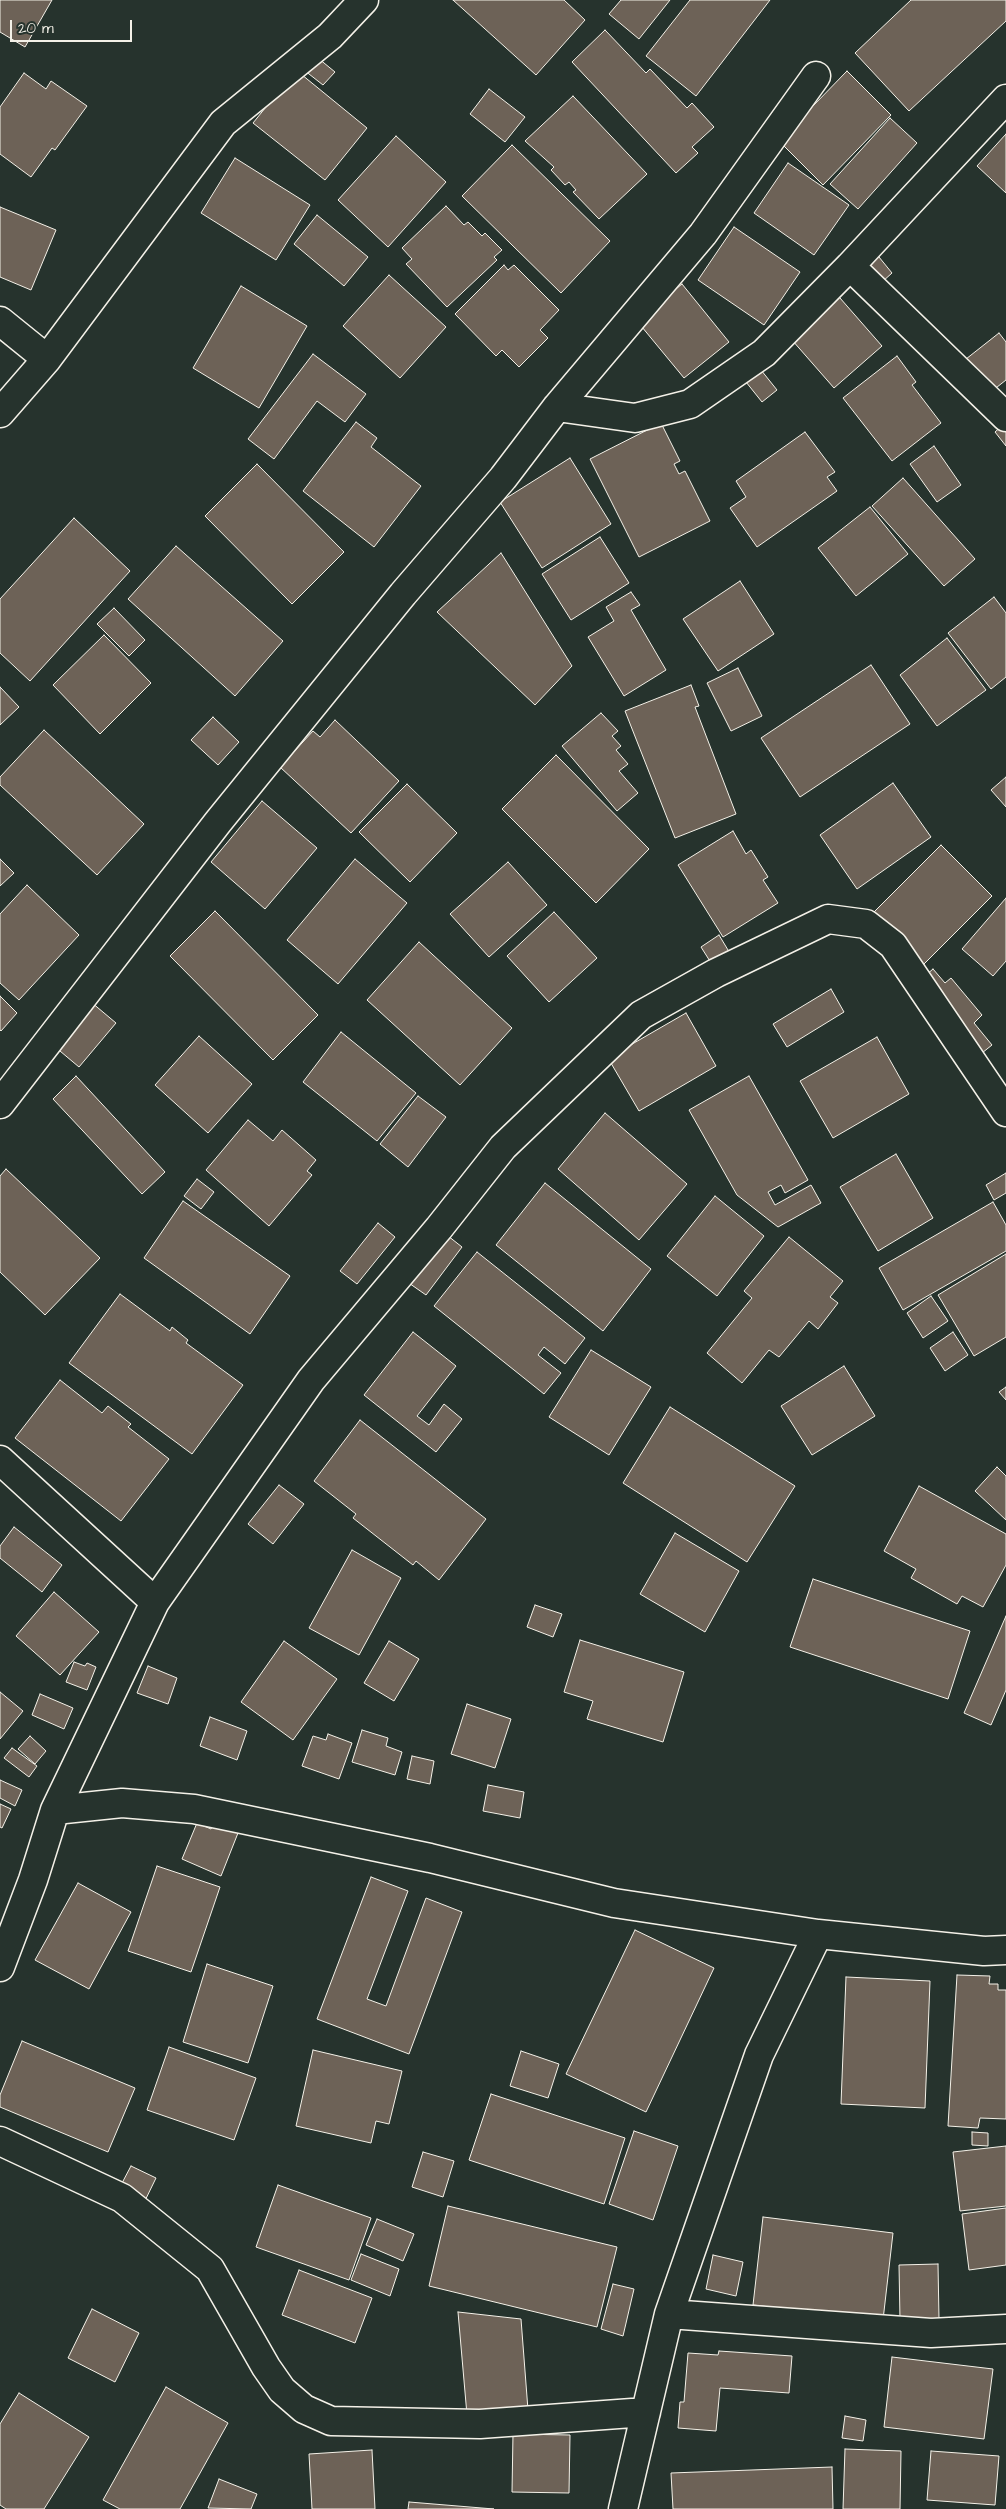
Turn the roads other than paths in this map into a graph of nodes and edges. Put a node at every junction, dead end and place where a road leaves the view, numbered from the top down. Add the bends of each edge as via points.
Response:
1 (364, 0) edge
2 (816, 76) dead end
3 (1006, 99) edge
4 (850, 266) junction
5 (0, 321) edge
6 (47, 359) junction
7 (557, 406) junction
8 (0, 412) edge
9 (1006, 416) edge
10 (0, 1104) edge
11 (1006, 1112) edge
12 (0, 1460) edge
13 (156, 1602) junction
14 (55, 1810) junction
15 (818, 1934) junction
16 (1006, 1950) edge
17 (0, 1967) edge
18 (0, 2141) edge
19 (669, 2314) junction
20 (1006, 2329) edge
21 (646, 2412) junction
22 (623, 2509) edge

1 - 6 street via 330,36 223,123
2 - 7 street via 703,234
3 - 4 street
4 - 7 street via 764,353 690,404 635,418
4 - 9 street
5 - 6 street
6 - 8 street
7 - 10 street via 503,478 403,594 218,822
11 - 13 street via 893,945 866,924 828,919 716,973 641,1015 503,1147 311,1380
12 - 13 street
13 - 14 street
14 - 15 street via 122,1803 194,1808 430,1858 614,1902
14 - 17 street
15 - 16 street via 984,1951
15 - 19 street via 759,2054
18 - 21 street via 122,2198 210,2269 282,2390 304,2409 330,2421 480,2424
19 - 20 street via 931,2333
19 - 21 street
21 - 22 street

